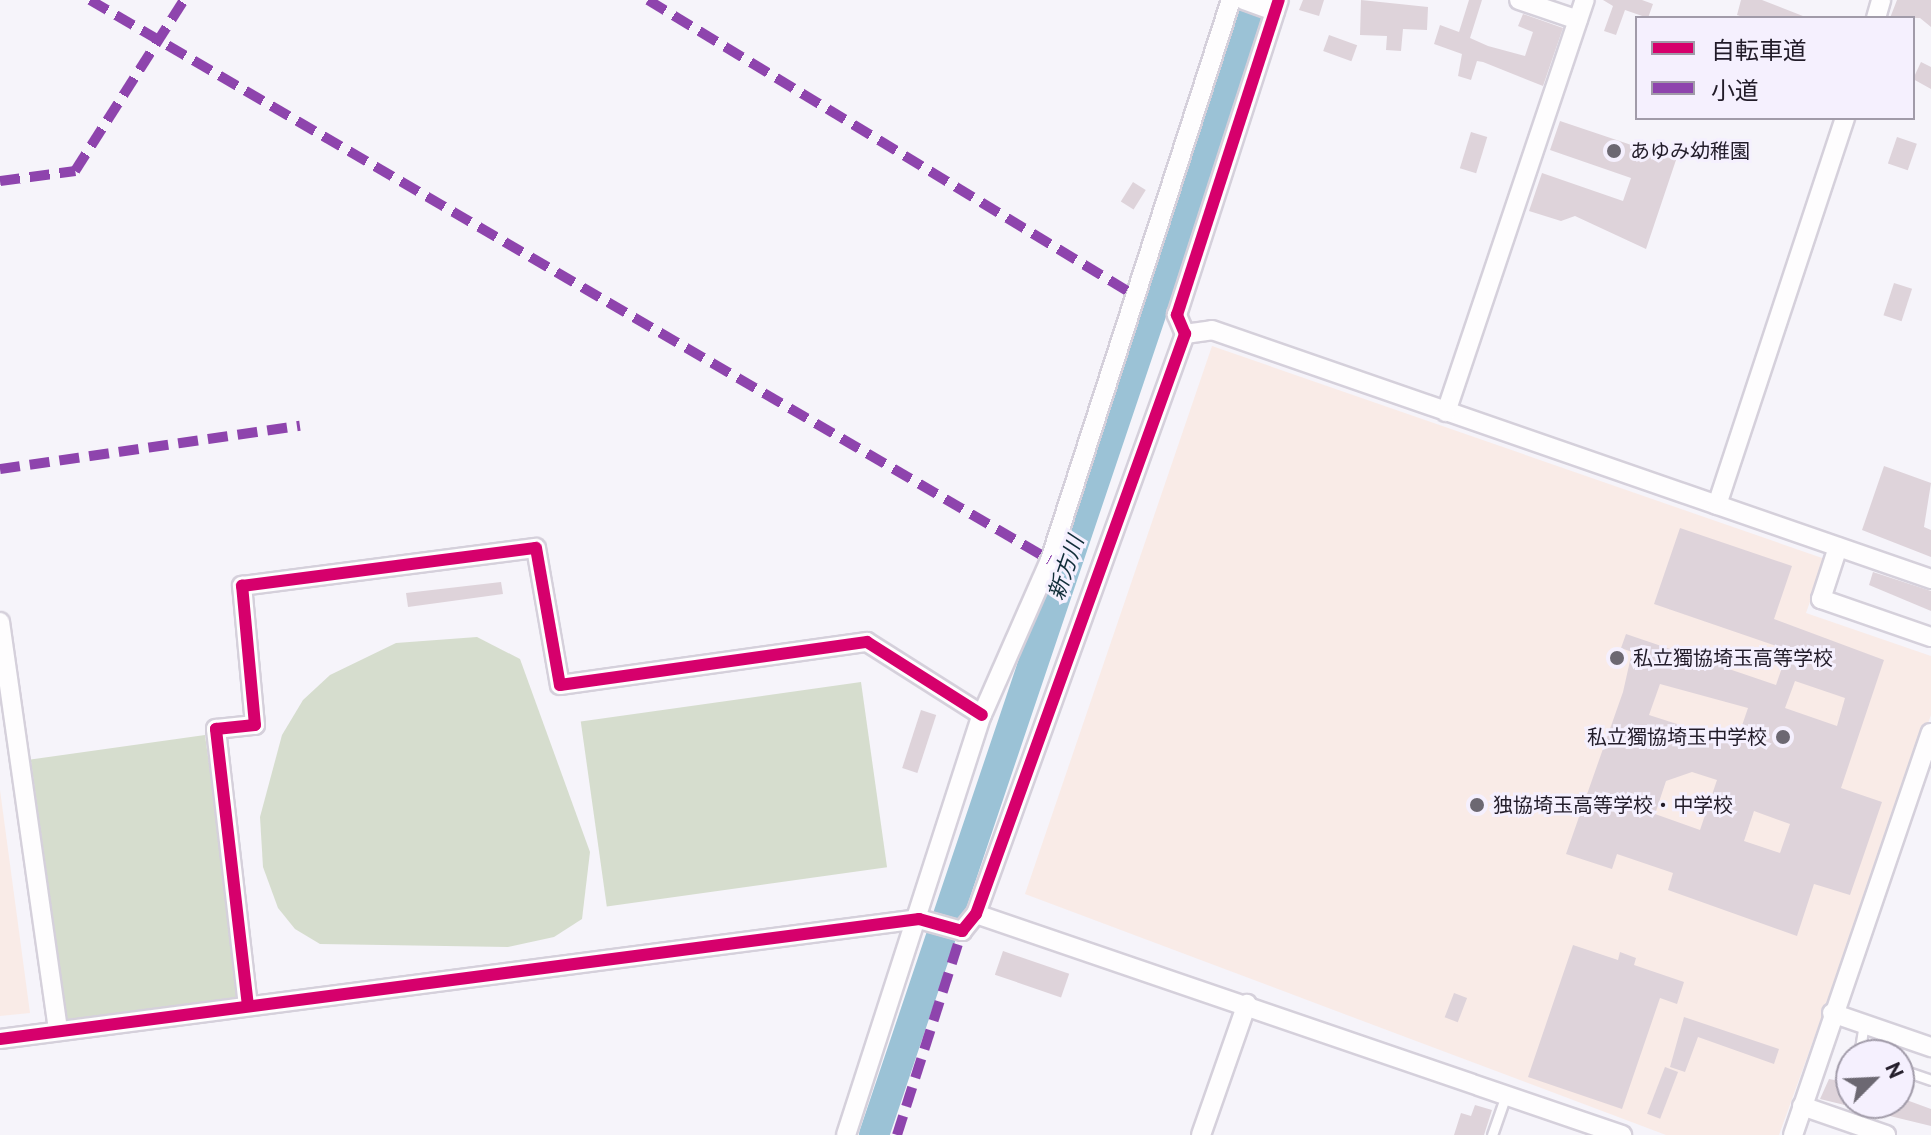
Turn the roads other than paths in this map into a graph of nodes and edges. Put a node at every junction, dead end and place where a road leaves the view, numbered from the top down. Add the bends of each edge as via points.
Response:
1 (1235, 0) edge
2 (1519, 0) edge
3 (1585, 0) edge
4 (1274, 6) edge
5 (1578, 20) junction
6 (1844, 120) edge
7 (1185, 334) junction
8 (1446, 412) junction
9 (1717, 505) junction
10 (1838, 547) junction
11 (1931, 579) edge
12 (0, 622) edge
13 (1931, 637) edge
14 (982, 715) junction
15 (1931, 733) edge
16 (976, 914) junction
17 (926, 920) junction
18 (1247, 1004) junction
19 (248, 1006) junction
20 (1832, 1013) junction
21 (1864, 1024) junction
22 (58, 1030) junction
23 (0, 1039) edge
24 (1862, 1039) edge
25 (1931, 1047) edge
26 (1507, 1092) junction
27 (1802, 1106) junction
28 (846, 1135) edge
29 (1201, 1135) edge
30 (1492, 1135) edge
31 (1622, 1135) edge
32 (1793, 1135) edge
33 (1886, 1135) edge

1 - 4 street
1 - 14 street via 1037,599
2 - 5 street
3 - 5 street
4 - 7 street via 1177,315
5 - 8 street
6 - 9 street
7 - 8 street via 1212,330
7 - 16 street
8 - 9 street
9 - 10 street
10 - 11 street
10 - 13 street via 1821,599
12 - 22 street
14 - 17 street
14 - 19 street via 867,642 560,685 536,548 242,586 255,725 216,729
15 - 20 street
16 - 17 street via 962,931
16 - 18 street
17 - 19 street
17 - 28 street
18 - 26 street
18 - 29 street
19 - 22 street
20 - 21 street
20 - 27 street
21 - 24 lane
21 - 25 street
22 - 23 street
26 - 30 lane
26 - 31 street
27 - 32 street
27 - 33 street

